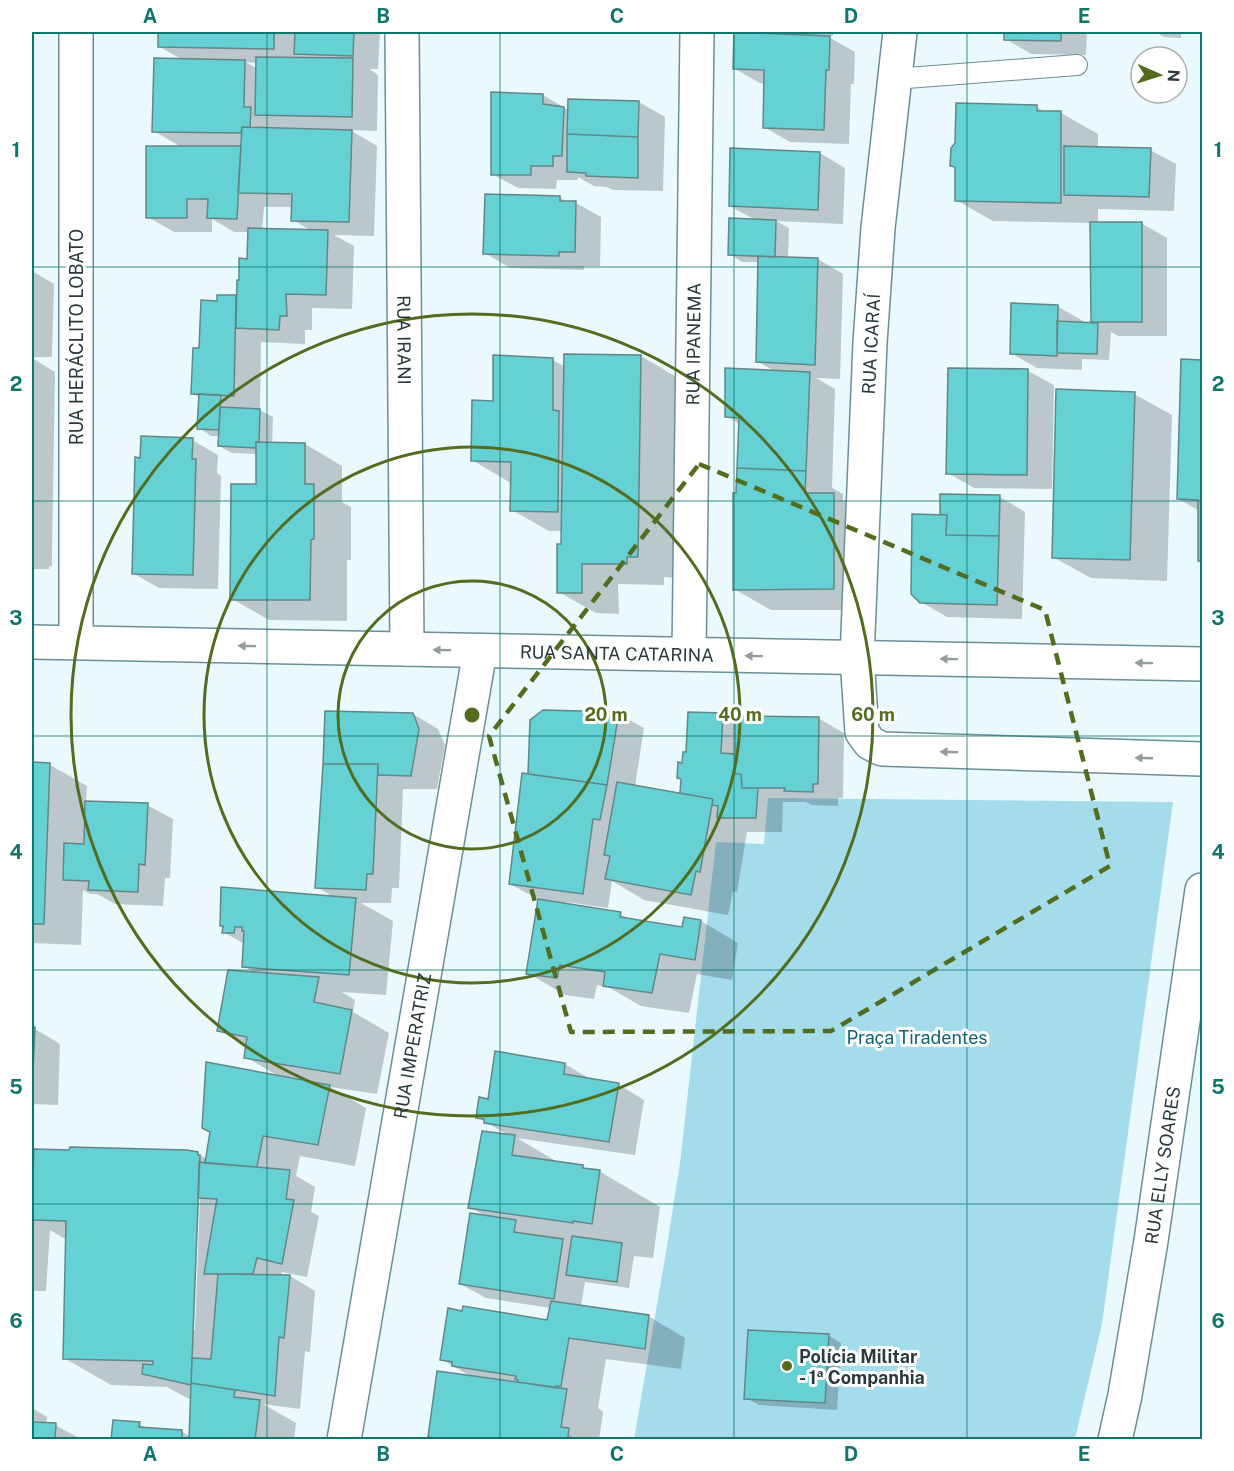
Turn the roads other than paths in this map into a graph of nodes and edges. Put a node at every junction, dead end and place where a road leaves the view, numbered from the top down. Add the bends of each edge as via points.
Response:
1 (76, 32) edge
2 (402, 32) edge
3 (697, 32) edge
4 (900, 32) edge
5 (1077, 65) dead end
6 (894, 79) junction
7 (32, 642) edge
8 (76, 642) junction
9 (407, 649) junction
10 (480, 651) junction
11 (689, 654) junction
12 (857, 658) junction
13 (1203, 664) edge
14 (1203, 759) edge
15 (1203, 890) edge
16 (344, 1440) edge
17 (1115, 1440) edge

1 - 8 street, RUA HERÁCLITO LOBATO
2 - 9 street, RUA IRANI
3 - 11 street, RUA IPANEMA
4 - 6 street, RUA ICARAÍ
5 - 6 lane
6 - 12 street, RUA ICARAÍ via 871,331
7 - 8 street, RUA SANTA CATARINA
9 -> 8 street, RUA SANTA CATARINA
10 -> 9 street, RUA SANTA CATARINA
10 - 11 street, RUA SANTA CATARINA
10 - 16 street, RUA IMPERATRIZ
12 -> 11 street, RUA SANTA CATARINA
13 -> 12 street, RUA SANTA CATARINA
14 -> 12 street, RUA ICARAÍ via 882,749 870,743 862,732
15 - 17 street, RUA ELLY SOARES via 1151,1241

